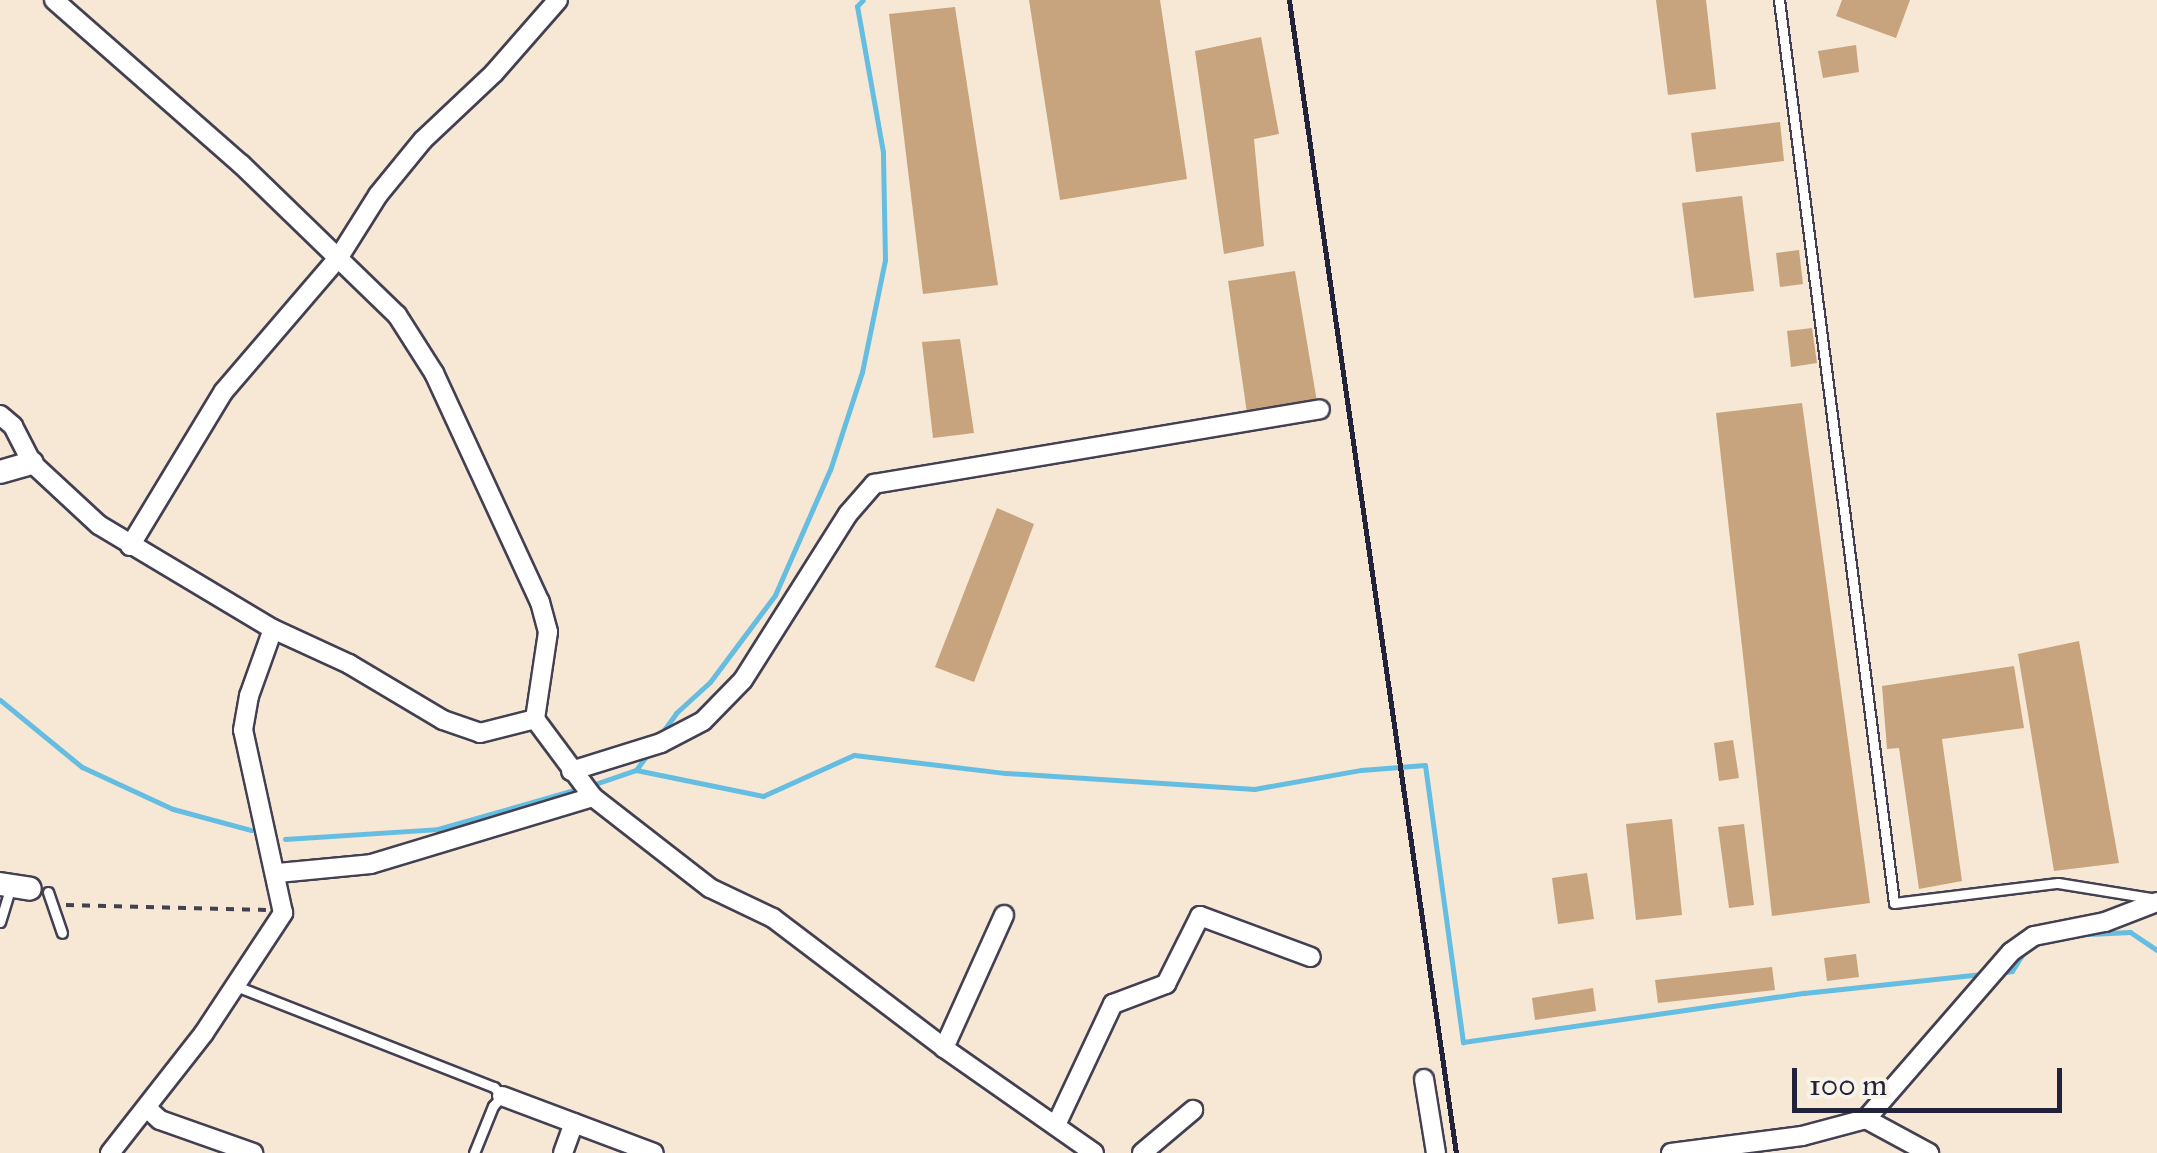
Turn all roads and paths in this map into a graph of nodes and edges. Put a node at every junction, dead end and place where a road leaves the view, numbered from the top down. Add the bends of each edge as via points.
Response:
1 (54, 0) edge
2 (558, 0) edge
3 (1780, 0) edge
4 (340, 256) junction
5 (1320, 409) dead end
6 (0, 414) edge
7 (32, 463) junction
8 (0, 472) edge
9 (130, 546) junction
10 (273, 629) junction
11 (536, 719) junction
12 (572, 771) junction
13 (593, 797) junction
14 (278, 873) junction
15 (28, 892) edge
16 (2157, 901) edge
17 (284, 913) junction
18 (1004, 915) dead end
19 (0, 922) edge
20 (62, 933) dead end
21 (1311, 957) dead end
22 (236, 986) junction
23 (944, 1048) junction
24 (1424, 1079) dead end
25 (502, 1096) junction
26 (148, 1109) junction
27 (1193, 1110) dead end
28 (1866, 1119) junction
29 (574, 1123) junction
30 (1056, 1124) junction
31 (110, 1153) edge
32 (254, 1153) edge
33 (474, 1153) edge
34 (563, 1153) edge
35 (654, 1153) edge
36 (1094, 1153) edge
37 (1142, 1153) edge
38 (1436, 1153) edge
39 (1670, 1153) edge
40 (1929, 1153) edge

1 - 4 street
2 - 4 street via 423,140
3 - 16 lane via 1894,903 2058,883
4 - 9 street via 224,391
4 - 11 street via 397,315 434,374 522,558 548,632
5 - 12 street via 874,484 743,680 703,721 661,743
6 - 7 street
7 - 8 street
7 - 9 street
9 - 10 street
10 - 11 street via 480,733
10 - 14 street via 243,730
11 - 12 street
12 - 13 street
13 - 14 street via 370,864
13 - 23 street via 710,888 772,918
14 - 17 street
15 - 17 path
15 - 19 lane
15 - 20 lane
16 - 28 street via 2105,922 2034,936 2012,952
17 - 22 street
18 - 23 street
21 - 30 street via 1200,916 1166,984 1113,1004
22 - 25 lane
22 - 26 street
23 - 30 street
24 - 38 street
25 - 29 street
25 - 33 lane
26 - 31 street
26 - 32 street via 160,1120
27 - 37 street
28 - 39 street via 1802,1136
28 - 40 street
29 - 34 street
29 - 35 street
30 - 36 street

